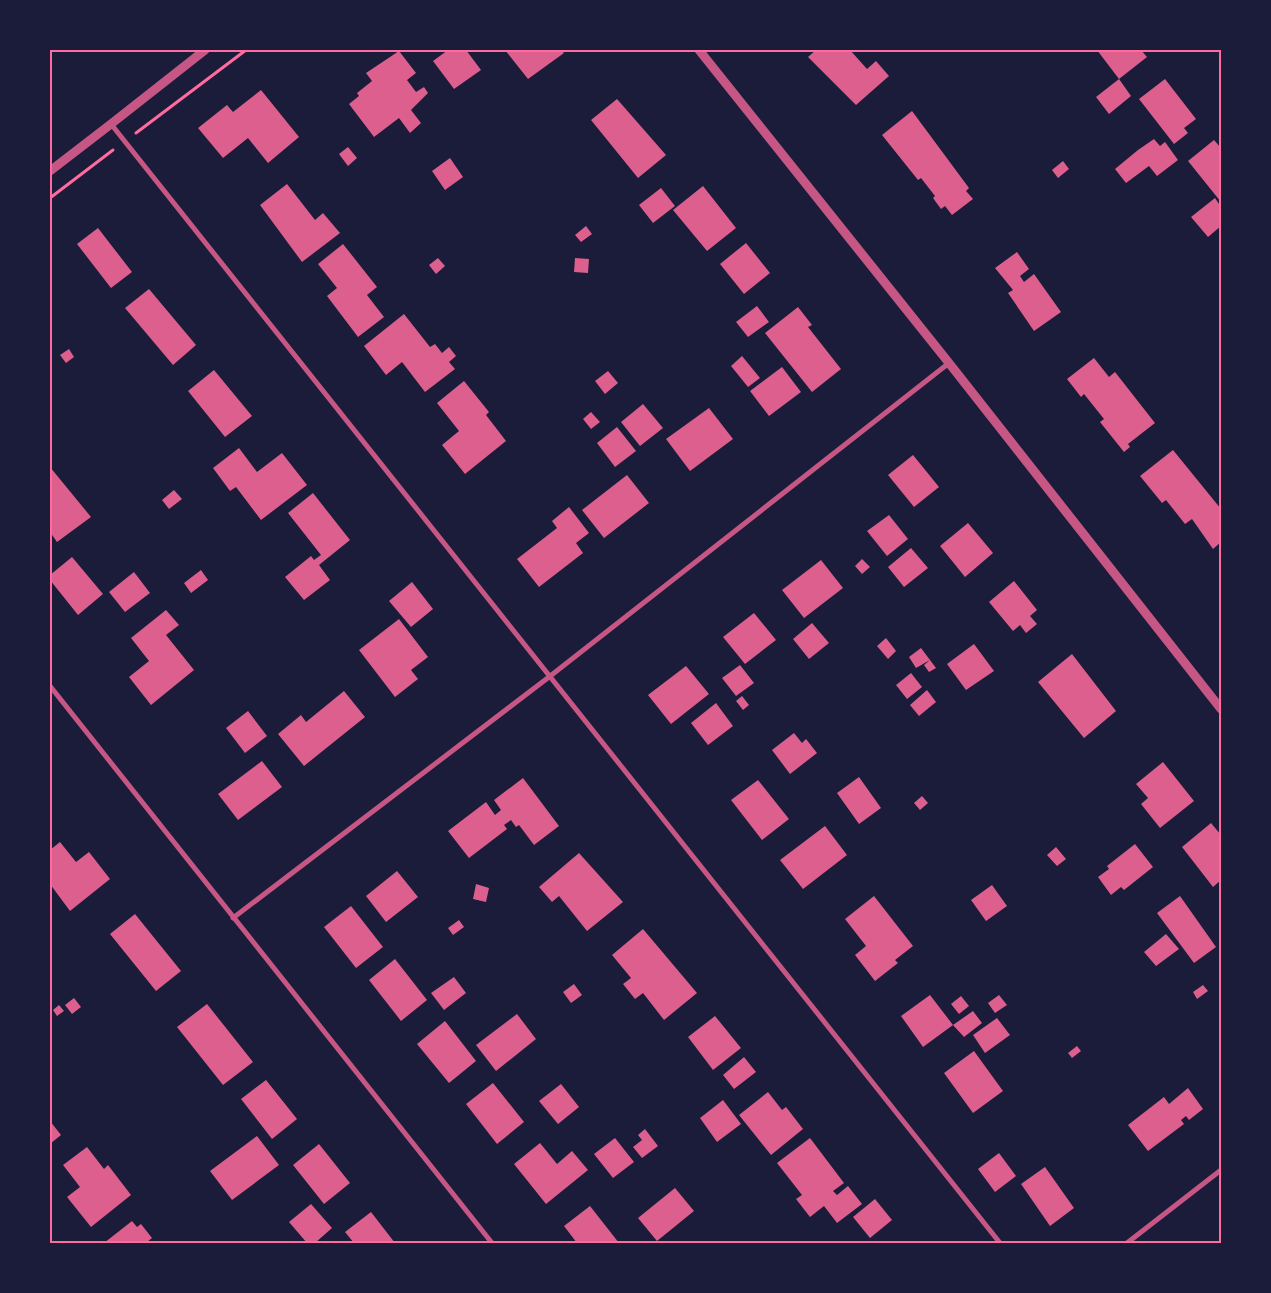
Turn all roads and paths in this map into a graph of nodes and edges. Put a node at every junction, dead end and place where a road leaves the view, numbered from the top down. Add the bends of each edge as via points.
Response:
1 (205, 50) edge
2 (246, 50) edge
3 (699, 50) edge
4 (111, 124) junction
5 (125, 142) junction
6 (50, 171) edge
7 (50, 198) edge
8 (949, 363) junction
9 (549, 677) junction
10 (50, 686) edge
11 (1221, 709) edge
12 (234, 918) junction
13 (1221, 1170) edge
14 (492, 1243) edge
15 (1000, 1243) edge
16 (1127, 1243) edge

1 - 4 street
2 - 5 path
3 - 8 street
4 - 5 street
4 - 6 street
5 - 7 path
5 - 9 street
8 - 9 street
8 - 11 street
9 - 12 street
9 - 15 street
10 - 12 street
12 - 14 street
13 - 16 street

